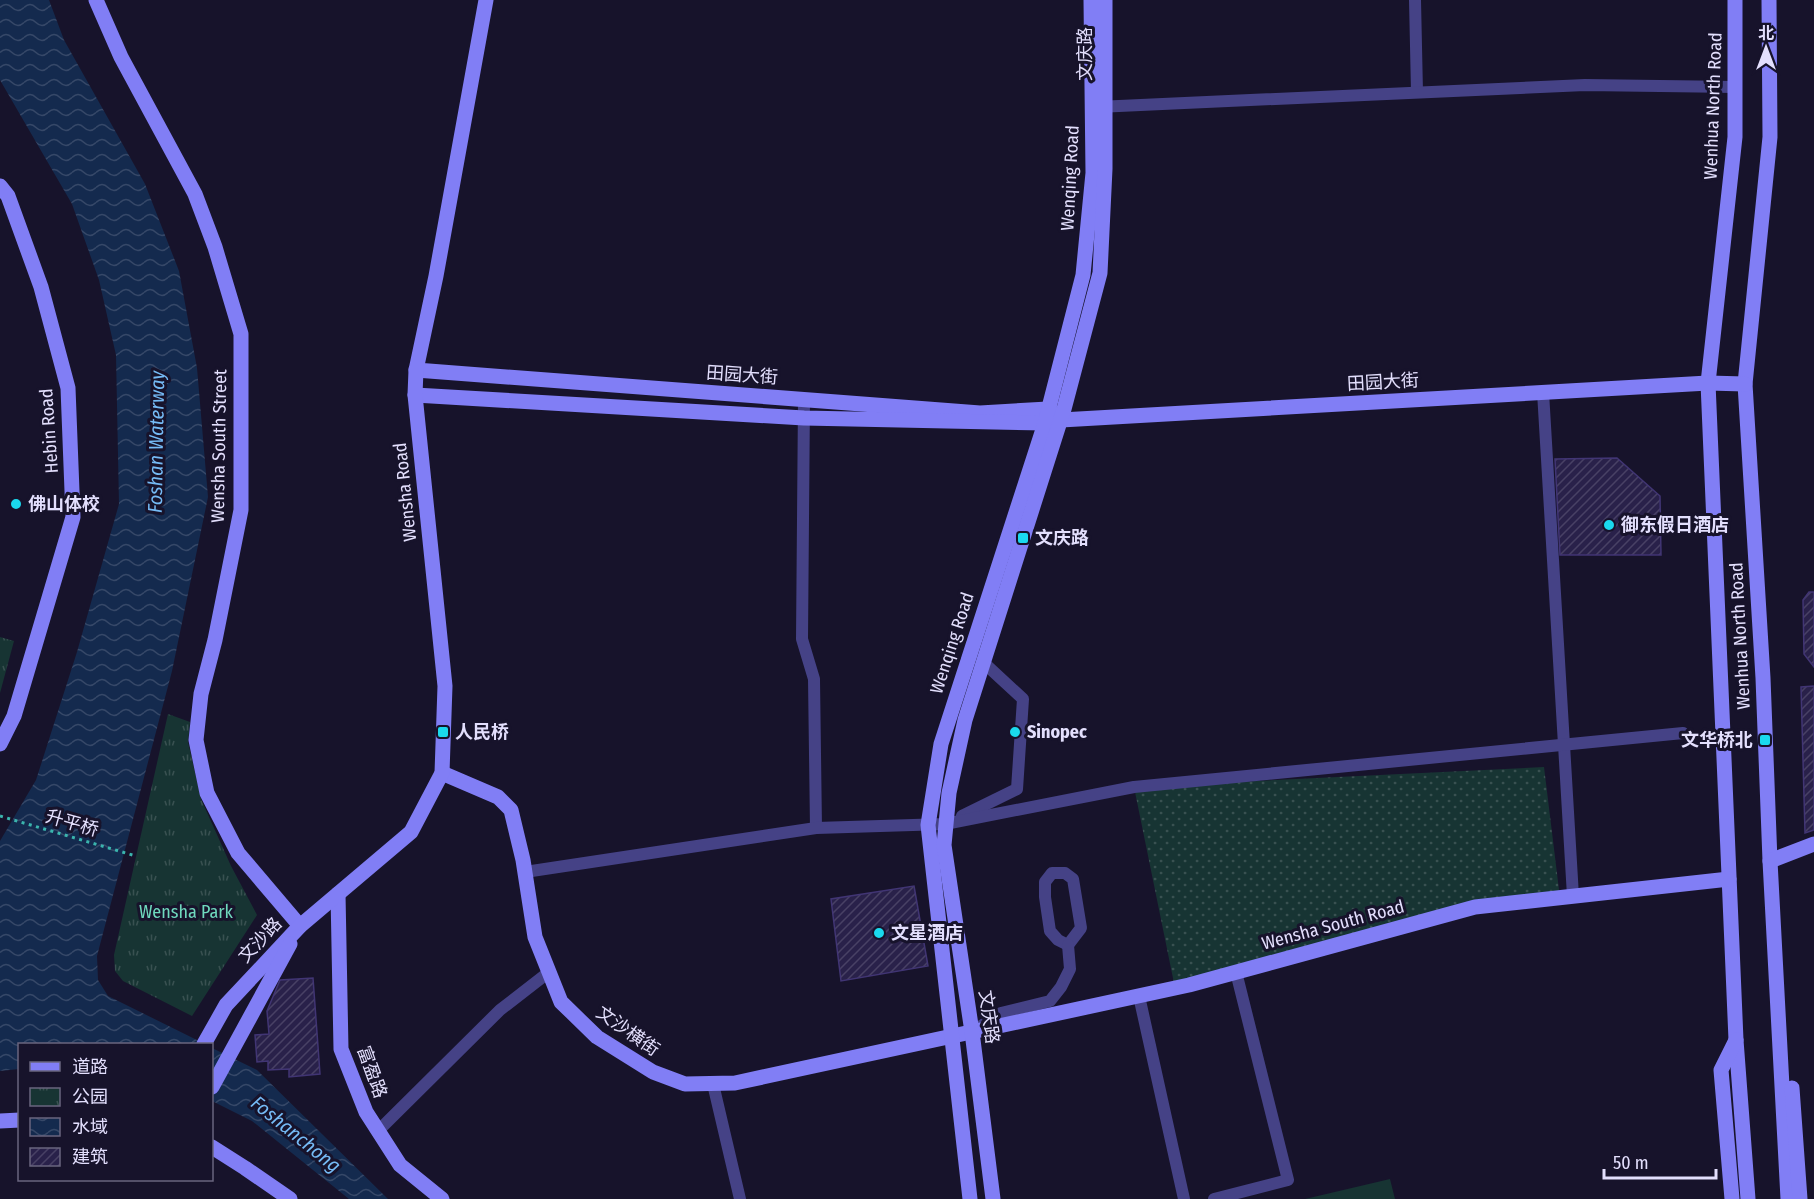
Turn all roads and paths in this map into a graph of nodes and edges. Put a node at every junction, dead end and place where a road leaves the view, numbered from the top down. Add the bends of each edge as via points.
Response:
1 (96, 0) edge
2 (486, 0) edge
3 (1091, 0) edge
4 (1105, 0) edge
5 (1415, 0) edge
6 (1735, 0) edge
7 (1769, 0) edge
8 (1735, 87) junction
9 (1417, 92) junction
10 (1099, 107) junction
11 (0, 186) edge
12 (416, 370) junction
13 (1707, 383) junction
14 (1745, 384) junction
15 (1543, 392) junction
16 (415, 395) junction
17 (804, 399) junction
18 (1047, 416) junction
19 (804, 418) junction
20 (1061, 420) junction
21 (983, 662) junction
22 (1683, 733) dead end
23 (0, 744) edge
24 (1564, 745) junction
25 (442, 773) junction
26 (0, 816) edge
27 (945, 824) junction
28 (928, 825) junction
29 (816, 828) junction
30 (1814, 844) edge
31 (136, 856) dead end
32 (1770, 861) junction
33 (525, 872) junction
34 (1729, 879) junction
35 (338, 894) junction
36 (1573, 896) junction
37 (300, 926) junction
38 (1068, 945) junction
39 (549, 972) junction
40 (1236, 972) junction
41 (1139, 996) junction
42 (972, 1032) junction
43 (952, 1036) junction
44 (1736, 1040) junction
45 (1779, 1040) junction
46 (205, 1043) edge
47 (713, 1084) junction
48 (213, 1085) edge
49 (378, 1131) junction
50 (213, 1148) edge
51 (996, 1196) edge
52 (286, 1198) edge
53 (442, 1199) edge
54 (740, 1199) edge
55 (970, 1199) edge
56 (1184, 1199) edge
57 (1214, 1199) edge
58 (1732, 1199) edge
59 (1748, 1199) edge
60 (1788, 1199) edge
61 (1800, 1199) edge

1 - 37 street, Wensha South Street via 121,57 195,194 241,334 241,510 201,694 196,740 207,793 238,853
2 - 12 street, Wensha Road
3 - 10 street, 文庆路
4 - 10 street, 文庆路
5 - 9 street
6 - 8 street, Wenhua North Road
7 - 14 street, Wenhua North Road via 1770,137
8 - 9 street via 1585,85
8 - 13 street, Wenhua North Road via 1735,137
9 - 10 street
10 - 18 street, Wenqing Road via 1083,274
10 - 20 street, 文庆路 via 1105,169 1100,273
11 - 23 street, Hebin Road via 8,196 41,288 68,388 74,517 14,716
12 - 16 street, Wensha Road
12 - 17 street, 田园大街
13 - 14 street, 田园大街
13 - 15 street, 田园大街
13 - 34 street, Wenhua North Road
14 - 32 street, Wenhua North Road
15 - 20 street, 田园大街
15 - 24 street
16 - 19 street, 田园大街
16 - 25 street, Wensha Road via 444,686
17 - 18 street, 田园大街
17 - 19 street
18 - 19 street, 田园大街
18 - 20 street, 田园大街
18 - 28 street, Wenqing Road via 940,744
19 - 29 street via 802,639 814,679
20 - 21 street, 文庆路
21 - 27 street, 文庆路 via 965,720
21 - 27 street via 1023,699 1017,789
22 - 24 street
24 - 27 street via 1134,787
24 - 36 street
25 - 33 street, 文沙横街 via 498,797 511,810
25 - 35 street, Wensha Road via 411,832
26 - 31 path, 升平桥
27 - 28 street
27 - 42 street, 文庆路 via 944,845
28 - 29 street
28 - 43 street, Wenqing Road
29 - 33 street
30 - 32 street
32 - 45 street, Wenhua North Road
33 - 39 street, 文沙横街 via 535,937
34 - 36 street, Wensha South Road
34 - 44 street, Wenhua North Road
35 - 37 street, Wensha Road
35 - 49 street, 富盈路 via 341,1049 366,1112
36 - 40 street, Wensha South Road via 1475,907
37 - 46 street, 文沙路 via 226,1005
37 - 48 street, 文沙路
38 - 38 street via 1081,928 1072,879 1065,873 1052,873 1045,882 1050,931
38 - 42 street via 1070,969 1050,1001 1001,1012
39 - 47 street, 文沙横街 via 561,1002 597,1037 653,1072 685,1084
39 - 49 street via 500,1010
40 - 41 street, Wensha South Road
40 - 57 street via 1288,1180
41 - 42 street, Wensha South Road
41 - 56 street
42 - 43 street, Wensha South Road
42 - 51 street, 文庆路
43 - 47 street, 文沙横街 via 735,1083
43 - 55 street, Wenqing Road
44 - 58 street via 1721,1070
44 - 59 street, Wenhua North Road
45 - 60 street, Wenhua North Road
45 - 61 street via 1791,1069
47 - 54 street
49 - 53 street, 富盈路 via 400,1165
50 - 52 street

